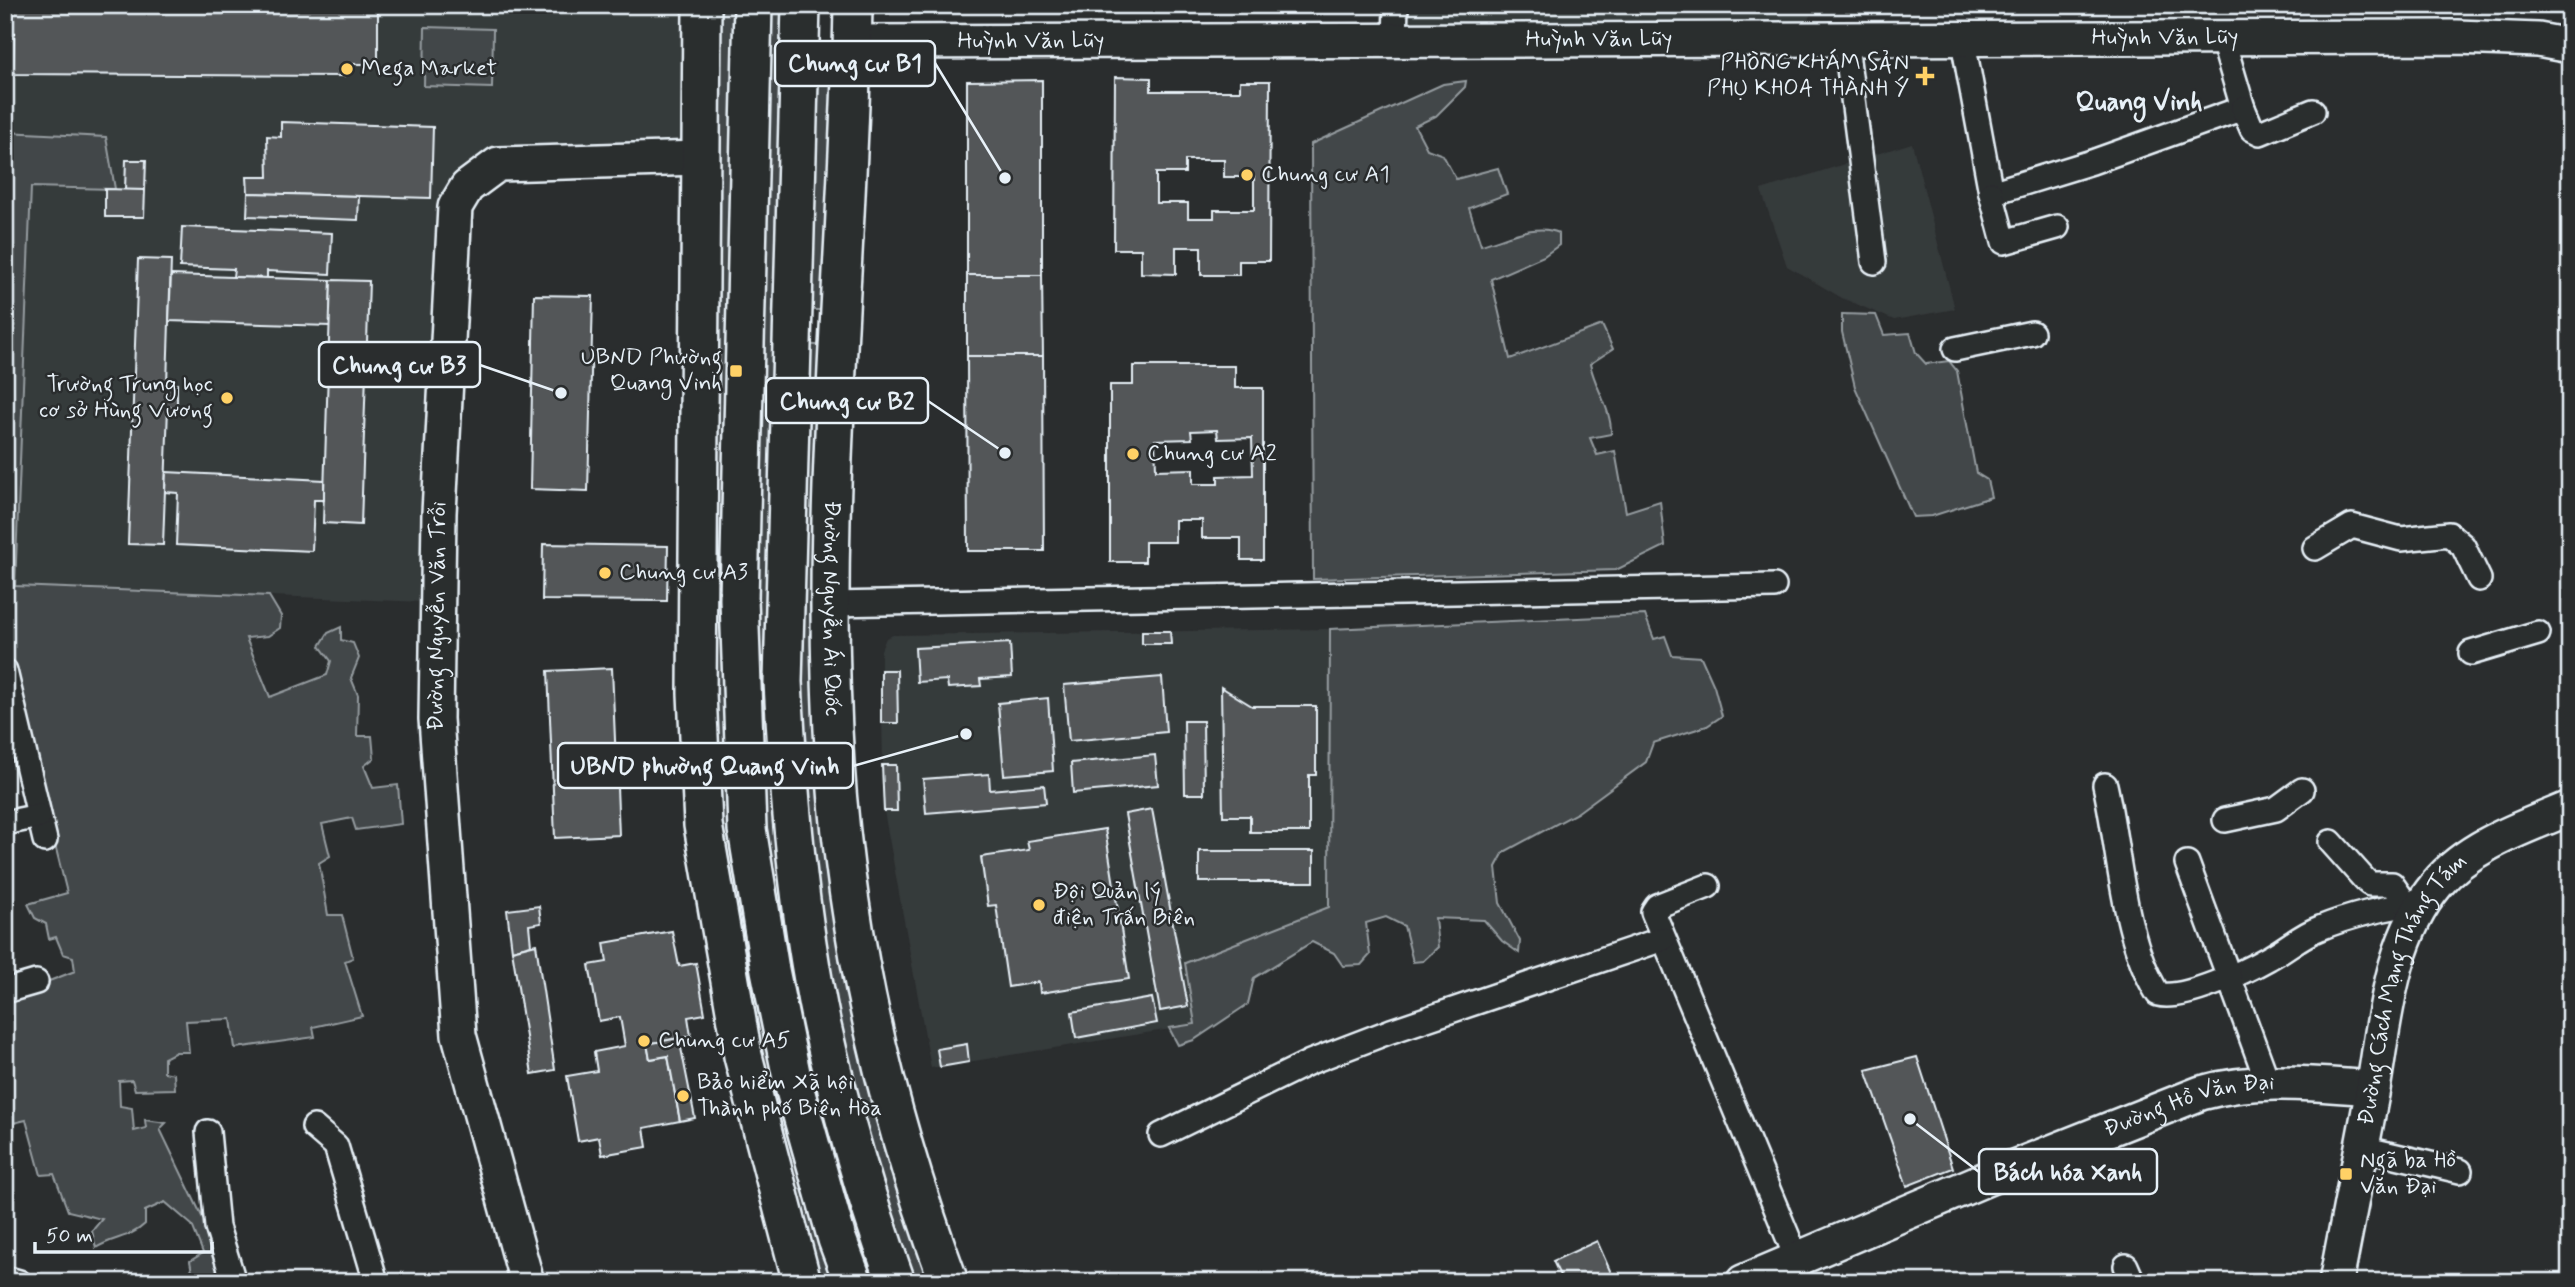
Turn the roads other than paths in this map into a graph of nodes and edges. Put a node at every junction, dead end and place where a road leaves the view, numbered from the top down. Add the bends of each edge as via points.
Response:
1 (702, 5) edge
2 (753, 5) edge
3 (853, 5) edge
4 (1396, 5) edge
5 (801, 23) edge
6 (1962, 36) junction
7 (1845, 37) junction
8 (2222, 37) junction
9 (853, 42) junction
10 (1395, 42) junction
11 (2570, 46) edge
12 (2243, 108) junction
13 (2314, 111) dead end
14 (700, 158) junction
15 (1991, 193) junction
16 (2057, 227) dead end
17 (1874, 262) dead end
18 (792, 327) junction
19 (839, 329) junction
20 (2032, 333) dead end
21 (1955, 349) dead end
22 (2315, 548) dead end
23 (2479, 579) dead end
24 (1774, 586) dead end
25 (831, 604) junction
26 (2538, 633) dead end
27 (2470, 653) dead end
28 (5, 671) edge
29 (2105, 785) dead end
30 (2302, 790) dead end
31 (2570, 808) edge
32 (39, 816) junction
33 (2225, 820) dead end
34 (5, 822) edge
35 (45, 839) dead end
36 (2331, 842) dead end
37 (2187, 863) dead end
38 (1708, 886) dead end
39 (2415, 903) junction
40 (1663, 939) junction
41 (2230, 976) junction
42 (36, 982) dead end
43 (5, 991) edge
44 (2269, 1083) junction
45 (2373, 1088) junction
46 (314, 1127) dead end
47 (208, 1132) dead end
48 (1161, 1135) dead end
49 (2361, 1148) junction
50 (2460, 1171) dead end
51 (1797, 1259) junction
52 (5, 1278) edge
53 (19, 1282) edge
54 (234, 1282) edge
55 (376, 1282) edge
56 (527, 1282) edge
57 (802, 1282) edge
58 (853, 1282) edge
59 (896, 1282) edge
60 (949, 1282) edge
61 (1743, 1282) edge
62 (2336, 1282) edge

1 - 14 main road
2 - 58 main road via 739,598 747,829 793,1083
3 - 9 main road, Đường Nguyễn Ái Quốc
4 - 10 street
5 - 9 main road
5 - 18 main road, Đường Nguyễn Ái Quốc
6 - 7 street, Huỳnh Văn Lũy
6 - 8 street, Huỳnh Văn Lũy
6 - 15 street
7 - 10 street, Huỳnh Văn Lũy
7 - 17 street
8 - 11 street, Huỳnh Văn Lũy via 2512,38
8 - 12 street
9 - 10 street, Huỳnh Văn Lũy
9 - 19 main road, Đường Nguyễn Ái Quốc
12 - 13 street via 2252,129 2260,133
12 - 15 street
14 - 56 street, Đường Nguyễn Văn Trỗi via 498,164 467,187 455,207 439,513 437,733 459,1035
14 - 57 main road via 697,693 703,825 743,1056
15 - 16 street via 2004,243
18 - 19 main road
18 - 59 main road, Đường Nguyễn Ái Quốc via 783,682 797,873 822,1025 859,1170
19 - 25 main road, Đường Nguyễn Ái Quốc
20 - 21 street
22 - 23 street via 2352,526 2401,539 2449,534 2463,546
24 - 25 street
25 - 60 main road, Đường Nguyễn Ái Quốc via 835,765 865,990 888,1094
26 - 27 street
28 - 32 street
29 - 41 street via 2134,932 2158,994 2179,994
30 - 33 street via 2276,809
31 - 39 street, Đường Cách Mạng Tháng Tám via 2487,845
32 - 34 street
32 - 35 street
36 - 39 street via 2365,880 2392,884
37 - 41 street
38 - 40 street via 1653,908
39 - 41 street via 2359,914 2317,929
39 - 45 street, Đường Cách Mạng Tháng Tám via 2393,977
40 - 48 street via 1310,1062
40 - 51 street
41 - 44 street
42 - 43 street
44 - 45 street, Đường Hồ Văn Đại
44 - 51 street, Đường Hồ Văn Đại via 2201,1093
45 - 49 street, Đường Cách Mạng Tháng Tám
46 - 55 street via 336,1146
47 - 54 street via 217,1227
49 - 50 street
49 - 62 street, Đường Cách Mạng Tháng Tám
51 - 61 street, Đường Hồ Văn Đại
52 - 53 street

